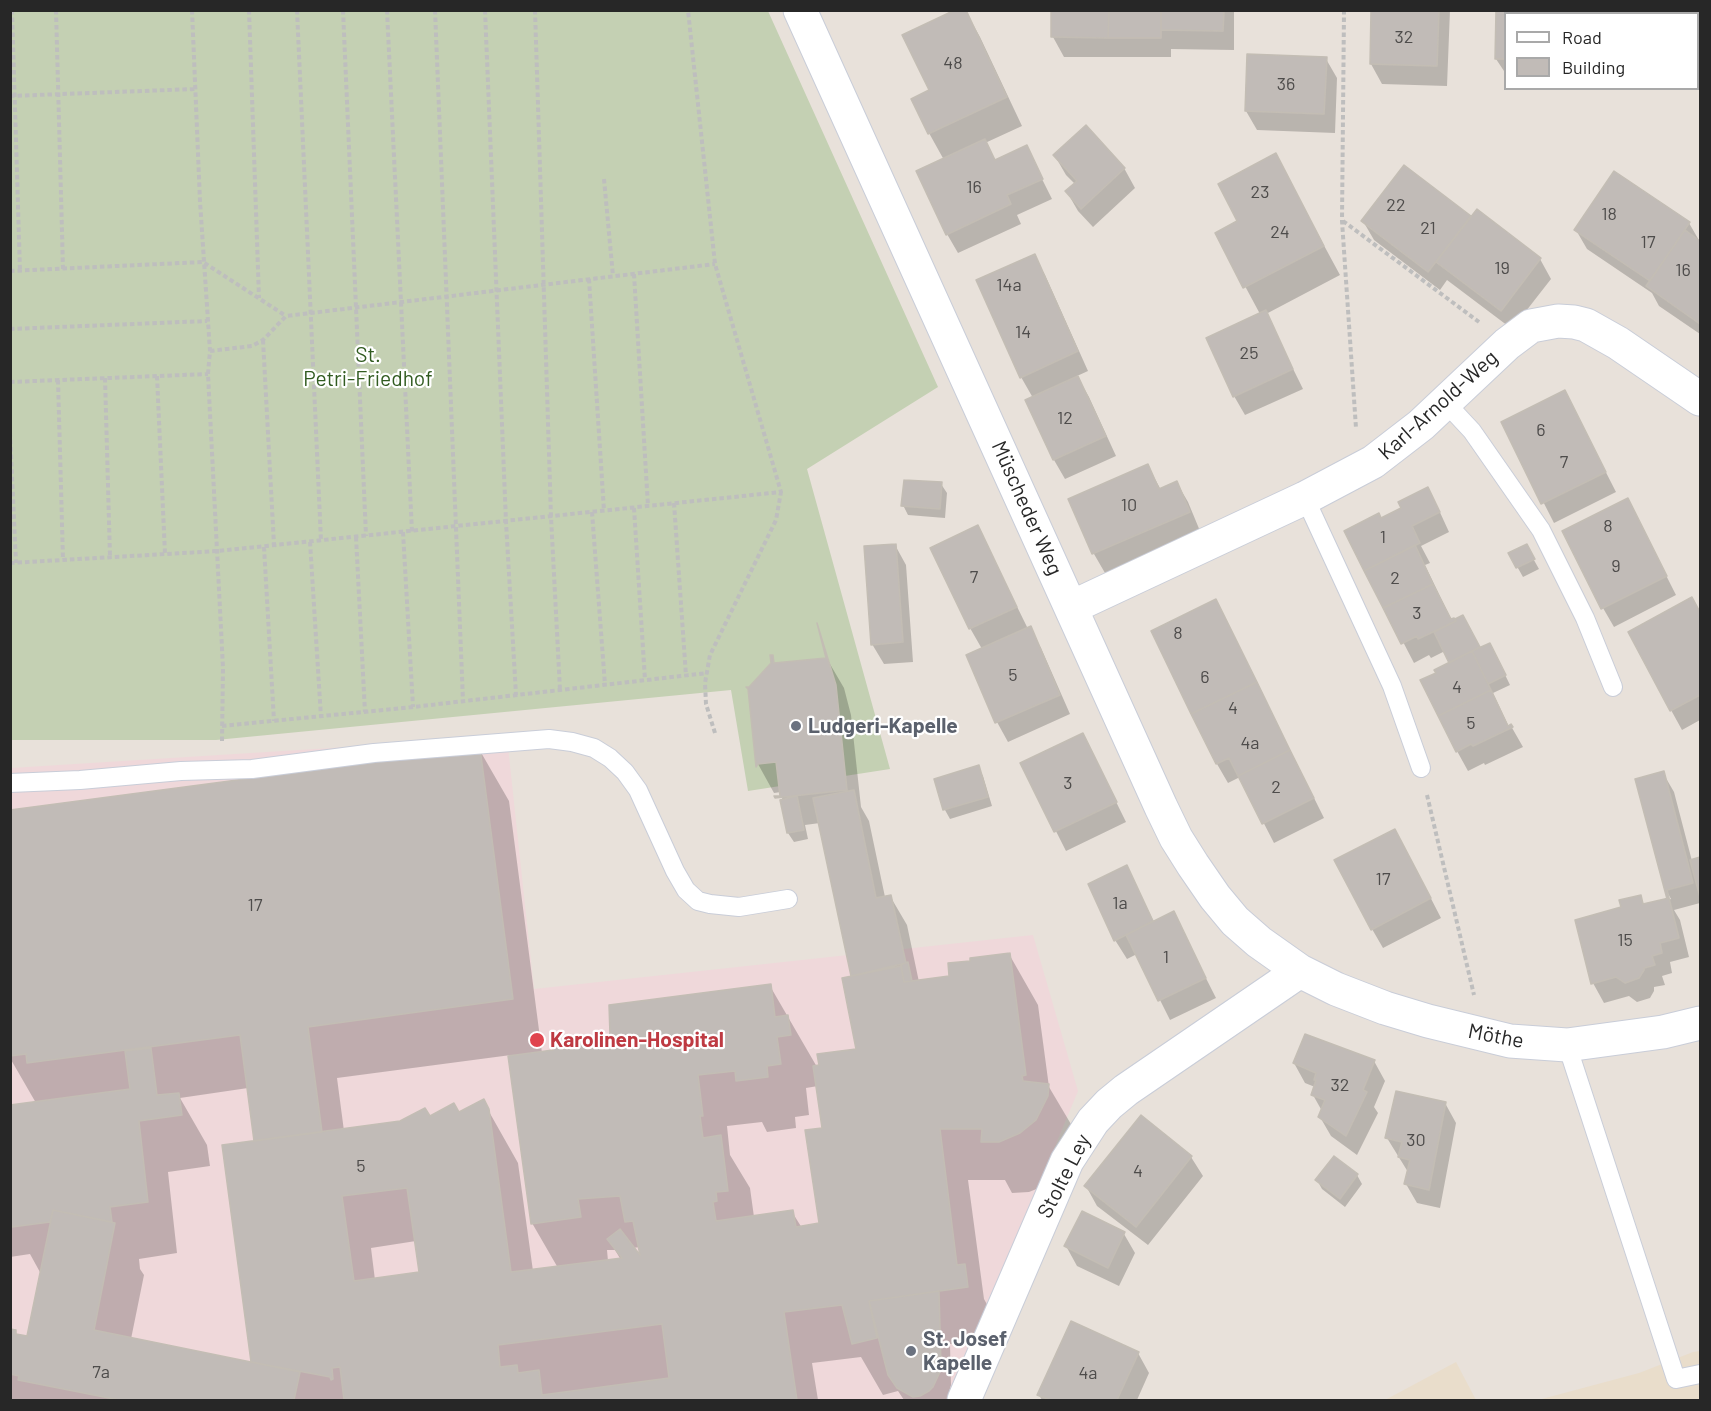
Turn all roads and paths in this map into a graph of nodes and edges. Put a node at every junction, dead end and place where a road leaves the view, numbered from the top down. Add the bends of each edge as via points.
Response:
1 (12, 10) edge
2 (56, 10) edge
3 (192, 10) edge
4 (249, 10) edge
5 (297, 10) edge
6 (343, 10) edge
7 (387, 10) edge
8 (435, 10) edge
9 (485, 10) edge
10 (535, 10) edge
11 (688, 10) edge
12 (800, 10) edge
13 (1344, 10) edge
14 (195, 89) junction
15 (59, 94) junction
16 (13, 96) edge
17 (604, 179) dead end
18 (1342, 221) junction
19 (203, 262) junction
20 (715, 264) junction
21 (63, 269) junction
22 (20, 271) junction
23 (10, 272) edge
24 (634, 274) junction
25 (613, 276) junction
26 (589, 279) junction
27 (544, 285) junction
28 (497, 290) junction
29 (448, 296) junction
30 (259, 298) junction
31 (401, 302) junction
32 (356, 307) junction
33 (311, 313) junction
34 (286, 316) junction
35 (207, 321) junction
36 (10, 329) edge
37 (263, 340) junction
38 (1507, 344) junction
39 (210, 351) junction
40 (208, 374) junction
41 (157, 376) junction
42 (105, 378) junction
43 (58, 380) junction
44 (10, 381) edge
45 (1701, 399) edge
46 (1445, 402) junction
47 (10, 432) edge
48 (1358, 470) junction
49 (781, 492) junction
50 (1305, 498) junction
51 (674, 503) junction
52 (648, 506) junction
53 (634, 508) junction
54 (604, 511) junction
55 (592, 512) junction
56 (551, 517) junction
57 (506, 522) junction
58 (456, 527) junction
59 (403, 532) junction
60 (412, 532) junction
61 (366, 536) junction
62 (356, 537) junction
63 (321, 541) junction
64 (310, 542) junction
65 (274, 545) junction
66 (264, 547) junction
67 (218, 551) junction
68 (165, 554) junction
69 (110, 557) junction
70 (63, 560) junction
71 (13, 563) edge
72 (1072, 607) junction
73 (707, 673) junction
74 (686, 676) junction
75 (645, 681) junction
76 (605, 685) junction
77 (1613, 687) dead end
78 (561, 690) junction
79 (516, 695) junction
80 (463, 701) junction
81 (413, 707) junction
82 (365, 712) junction
83 (321, 717) junction
84 (273, 721) junction
85 (222, 726) junction
86 (715, 733) dead end
87 (1420, 768) joint
88 (222, 770) junction
89 (10, 783) edge
90 (788, 899) dead end
91 (1300, 971) junction
92 (1701, 1023) edge
93 (1484, 1035) junction
94 (1567, 1045) junction
95 (1701, 1374) edge
96 (964, 1401) edge

1 - 16 path
2 - 15 path
3 - 14 path
4 - 30 path
5 - 33 path
6 - 32 path
7 - 31 path
8 - 29 path
9 - 28 path
10 - 27 path
11 - 20 path
12 - 72 street, Müscheder Weg
13 - 18 path
14 - 15 path
14 - 19 path
15 - 16 path
15 - 21 path
16 - 22 path
17 - 25 path
18 - 38 path
18 - 48 path
19 - 21 path
19 - 30 path
19 - 35 path
20 - 24 path
20 - 49 path
21 - 22 path
22 - 23 path
24 - 25 path
24 - 52 path
25 - 26 path
26 - 27 path
26 - 54 path
27 - 28 path
27 - 56 path
28 - 29 path
28 - 57 path
29 - 31 path
29 - 58 path
30 - 34 path
31 - 32 path
31 - 60 path
32 - 33 path
32 - 61 path
33 - 34 path
33 - 63 path
34 - 37 path
35 - 36 path
35 - 39 path
37 - 39 path via 252,346
37 - 65 path
38 - 45 street, Karl-Arnold-Weg via 1531,327 1558,321 1580,323 1618,343
38 - 46 street, Karl-Arnold-Weg
39 - 40 path
40 - 41 path
40 - 67 path
41 - 42 path
41 - 68 path
42 - 43 path
42 - 69 path
43 - 44 path
43 - 70 path
46 - 48 street, Karl-Arnold-Weg via 1393,448
46 - 77 lane via 1477,438 1541,530 1585,618
47 - 71 path
48 - 50 street, Karl-Arnold-Weg
49 - 51 path
49 - 73 path via 776,520 710,655
50 - 72 street, Karl-Arnold-Weg
50 - 87 lane via 1392,686
51 - 52 path
51 - 74 path
52 - 53 path
53 - 54 path
53 - 75 path
54 - 55 path
55 - 56 path
55 - 76 path
56 - 57 path
56 - 78 path
57 - 58 path
57 - 79 path
58 - 60 path
58 - 80 path
59 - 60 path
59 - 61 path
59 - 81 path
61 - 62 path
62 - 63 path
62 - 82 path
63 - 64 path
64 - 65 path
64 - 83 path
65 - 66 path
66 - 67 path
66 - 84 path
67 - 68 path
67 - 85 path
68 - 69 path
69 - 70 path
70 - 71 path
72 - 91 street, Müscheder Weg via 1161,807 1187,856 1235,921
73 - 74 path
73 - 86 path via 706,704
74 - 75 path
75 - 76 path
76 - 78 path
78 - 79 path
79 - 80 path
80 - 81 path
81 - 82 path
82 - 83 path
83 - 84 path
84 - 85 path
85 - 88 path
87 - 93 path
88 - 89 lane
88 - 90 lane via 549,739 573,742 594,748 625,772 638,790 675,871 698,901 739,907
91 - 93 street, Möthe via 1385,1008
91 - 96 street, Stolte Ley via 1126,1090 1093,1121 1067,1161
92 - 94 street, Möthe
93 - 94 street, Möthe
94 - 95 lane via 1677,1379

